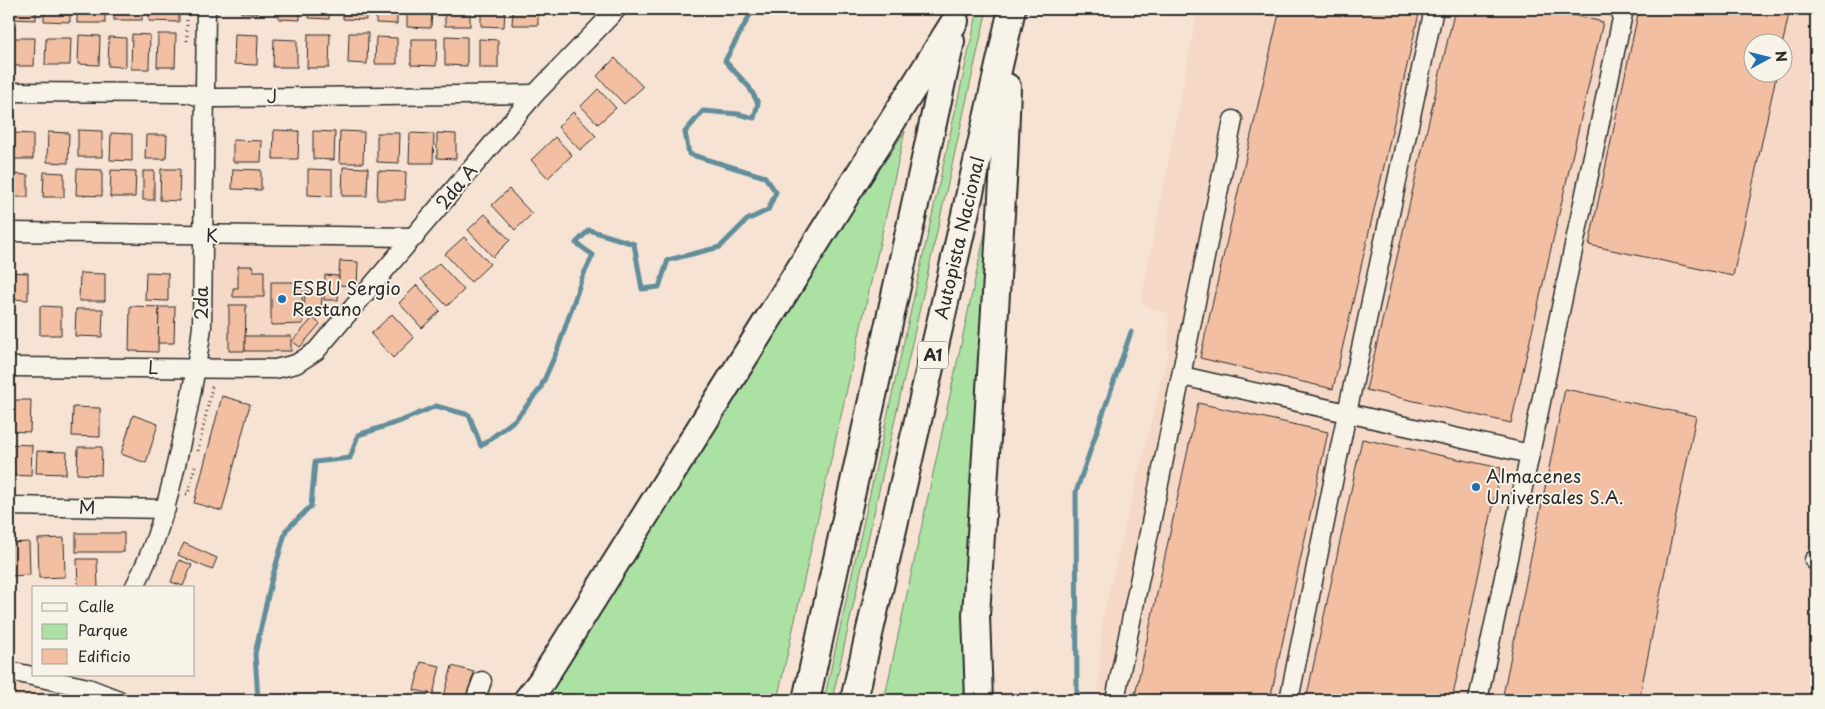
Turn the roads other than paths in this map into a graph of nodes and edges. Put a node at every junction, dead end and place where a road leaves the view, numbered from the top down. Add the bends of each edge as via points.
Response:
1 (206, 9) edge
2 (617, 9) edge
3 (1434, 9) edge
4 (1623, 9) edge
5 (956, 15) edge
6 (1011, 16) edge
7 (9, 92) edge
8 (535, 94) junction
9 (205, 98) junction
10 (1233, 120) dead end
11 (9, 232) edge
12 (202, 236) junction
13 (415, 237) junction
14 (296, 364) joint
15 (9, 367) edge
16 (197, 368) junction
17 (1182, 376) junction
18 (1347, 413) junction
19 (1530, 454) junction
20 (9, 506) edge
21 (166, 509) junction
22 (135, 586) edge
23 (9, 671) edge
24 (32, 674) edge
25 (46, 676) edge
26 (482, 681) dead end
27 (90, 682) edge
28 (536, 694) edge
29 (118, 700) edge
30 (475, 700) edge
31 (806, 700) edge
32 (854, 700) edge
33 (979, 700) edge
34 (1115, 700) edge
35 (1289, 700) edge
36 (1478, 700) edge

1 - 9 street, 2da
2 - 8 street, 2da A
3 - 18 street
4 - 19 street
5 - 28 highway
5 - 31 highway
6 - 32 highway, Autopista Nacional / A1
6 - 33 highway via 976,615
7 - 9 street, J via 187,94
8 - 9 street, J
8 - 13 street, 2da A
9 - 12 street, 2da
10 - 17 street
11 - 12 street, K
12 - 13 street, K
12 - 16 street, 2da via 202,327
13 - 14 street, 2da A via 316,351
14 - 16 street, L via 275,369
15 - 16 street, L
16 - 21 street, 2da
17 - 18 street
17 - 34 street
18 - 19 street
18 - 35 street
19 - 36 street
20 - 21 street, M
21 - 22 street, 2da
23 - 24 street
25 - 27 street
26 - 30 street
27 - 29 street

